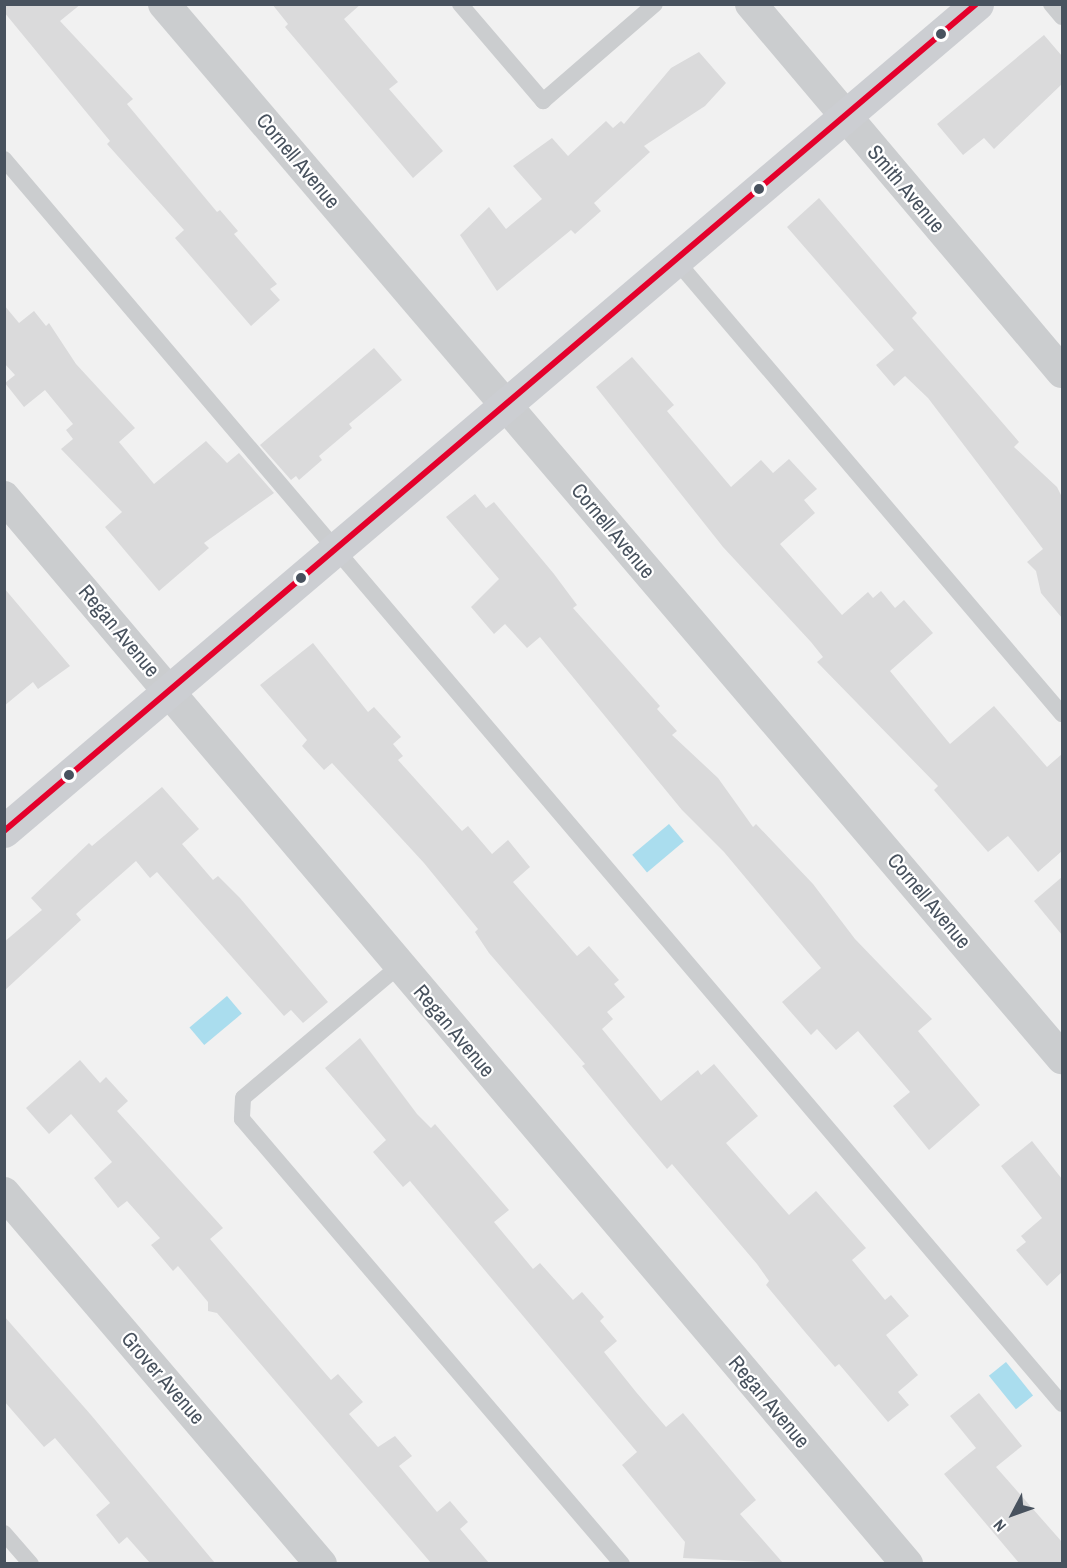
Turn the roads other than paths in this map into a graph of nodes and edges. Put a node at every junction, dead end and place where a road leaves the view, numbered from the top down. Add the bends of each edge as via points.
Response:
1 (164, 4) edge
2 (460, 4) edge
3 (655, 4) edge
4 (751, 4) edge
5 (977, 4) edge
6 (1052, 4) edge
7 (1062, 17) edge
8 (843, 115) junction
9 (4, 159) edge
10 (674, 258) junction
11 (1062, 372) edge
12 (506, 405) junction
13 (4, 497) edge
14 (335, 548) junction
15 (167, 689) junction
16 (1062, 714) edge
17 (4, 831) edge
18 (399, 966) junction
19 (1062, 1058) edge
20 (4, 1193) edge
21 (1062, 1404) edge
22 (4, 1533) edge
23 (31, 1563) edge
24 (321, 1563) edge
25 (622, 1563) edge
26 (907, 1563) edge

1 - 12 street, Cornell Avenue
2 - 3 lane via 543,101
4 - 8 street, Smith Avenue
5 - 8 street
6 - 7 lane
8 - 10 street
8 - 11 street, Smith Avenue
9 - 14 lane
10 - 12 street
10 - 16 lane
12 - 14 street
12 - 19 street, Cornell Avenue
13 - 15 street, Regan Avenue
14 - 15 street
14 - 21 lane
15 - 17 street
15 - 18 street, Regan Avenue
18 - 25 lane via 243,1098 242,1119
18 - 26 street, Regan Avenue
20 - 24 street, Grover Avenue
22 - 23 lane

